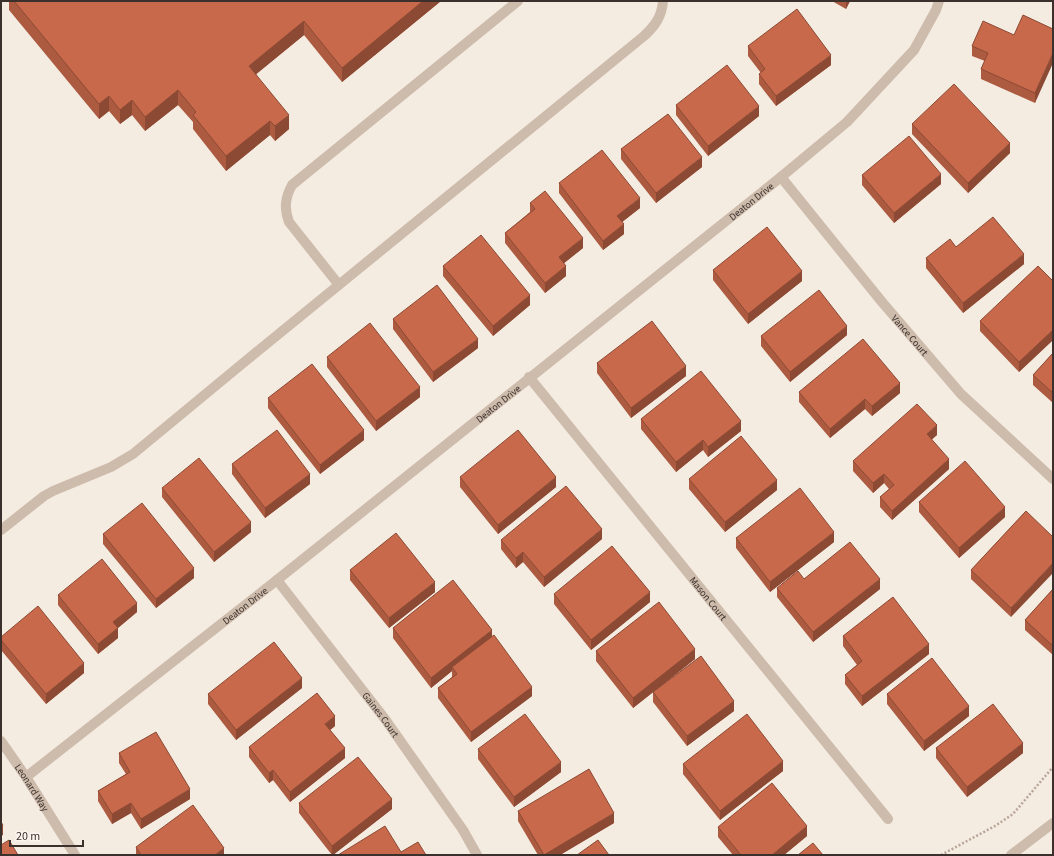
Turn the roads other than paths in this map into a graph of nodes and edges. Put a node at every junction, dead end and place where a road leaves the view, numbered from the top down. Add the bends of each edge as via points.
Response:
1 (518, 1) edge
2 (663, 1) edge
3 (939, 1) edge
4 (781, 177) junction
5 (339, 285) junction
6 (529, 378) junction
7 (1053, 478) edge
8 (1, 530) edge
9 (277, 580) junction
10 (1, 741) edge
11 (26, 777) junction
12 (888, 819) dead end
13 (1053, 823) edge
14 (75, 855) edge
15 (476, 855) edge
16 (1011, 855) edge

1 - 5 street via 292,186 285,204 289,222
2 - 5 street via 660,16 654,27 644,36
3 - 4 street, Deaton Drive via 914,50 847,122
4 - 6 street, Deaton Drive
4 - 7 street, Vance Court via 882,302 961,394
5 - 8 street via 133,454 111,467 53,490
6 - 9 street, Deaton Drive
6 - 12 street, Mason Court
9 - 11 street, Deaton Drive
9 - 15 street, Gaines Court via 385,719 463,830
10 - 11 street, Leonard Way
11 - 14 street, Leonard Way
13 - 16 street

